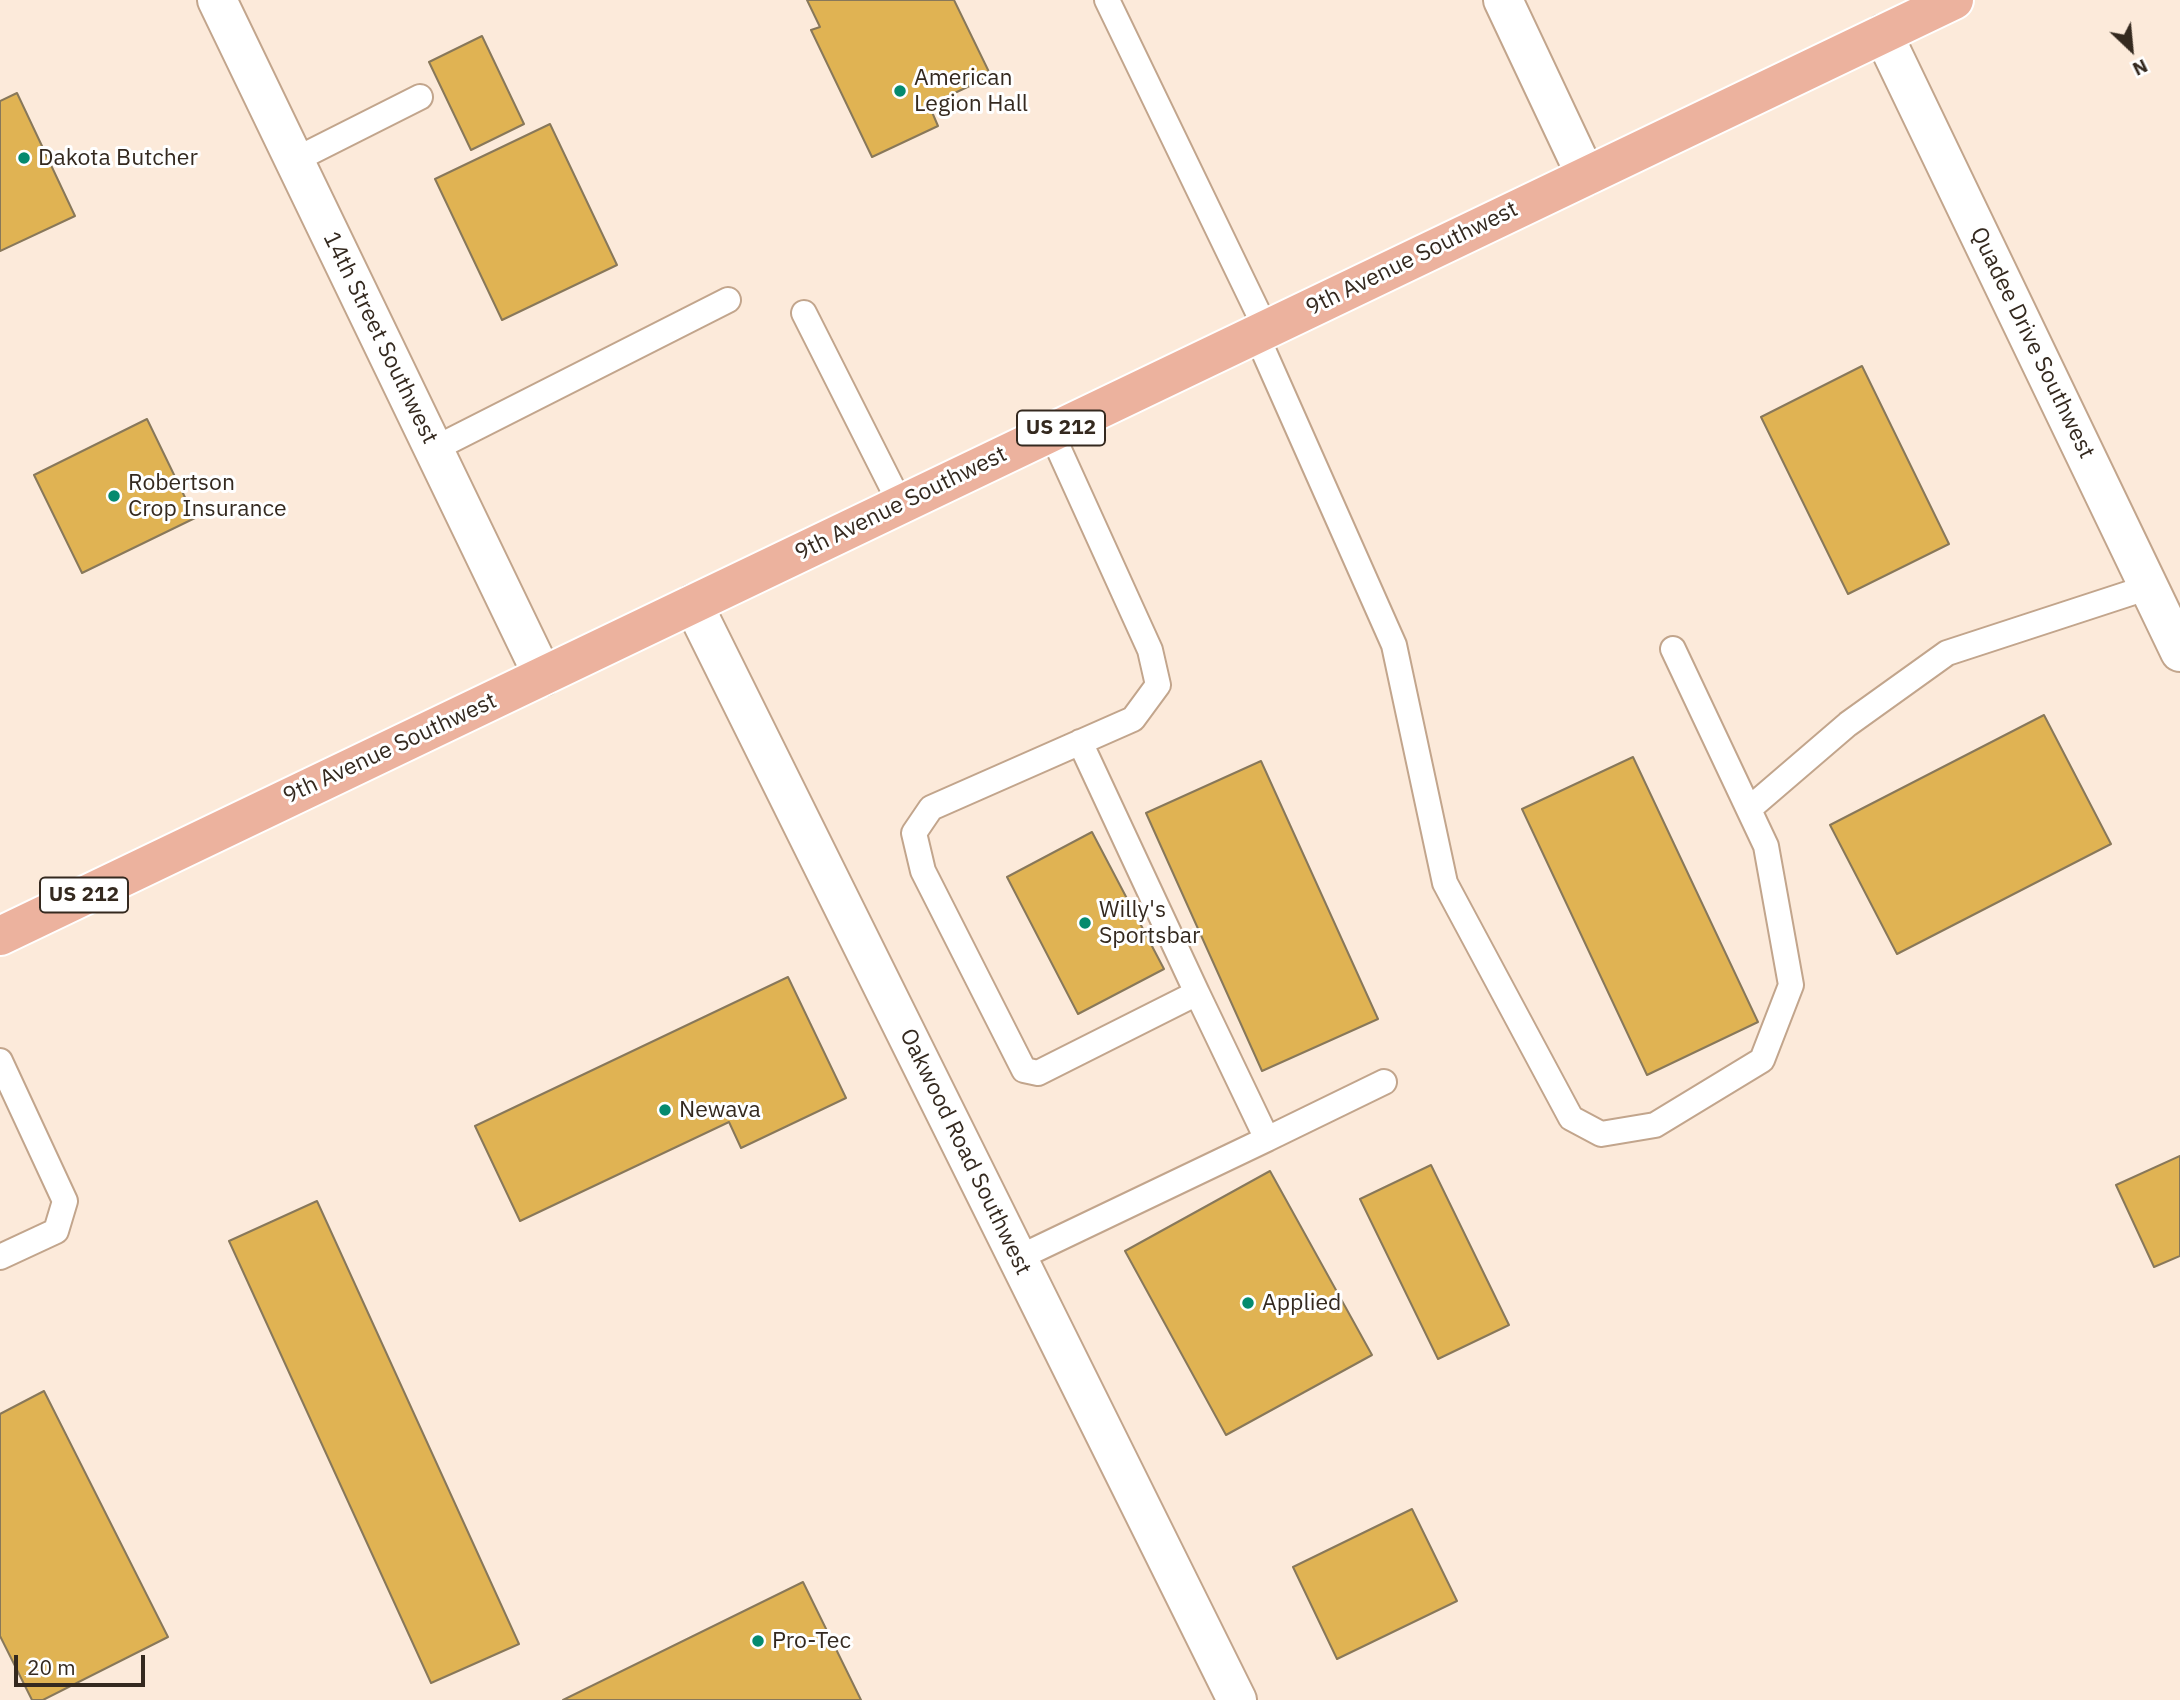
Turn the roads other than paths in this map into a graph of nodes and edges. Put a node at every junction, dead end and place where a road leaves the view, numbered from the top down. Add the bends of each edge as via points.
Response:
1 (217, 0) edge
2 (1107, 0) edge
3 (1503, 0) edge
4 (1954, 0) edge
5 (1883, 34) junction
6 (420, 97) dead end
7 (295, 160) junction
8 (1586, 176) junction
9 (728, 300) dead end
10 (804, 313) dead end
11 (1261, 332) junction
12 (1051, 432) junction
13 (434, 449) junction
14 (901, 505) junction
15 (2149, 587) junction
16 (693, 604) junction
17 (1673, 649) dead end
18 (2180, 653) edge
19 (543, 676) junction
20 (1080, 742) junction
21 (1749, 809) junction
22 (0, 936) edge
23 (1197, 993) junction
24 (0, 1061) edge
25 (1384, 1082) dead end
26 (1267, 1139) junction
27 (0, 1256) edge
28 (1018, 1258) junction
29 (1237, 1700) edge

1 - 7 street, 14th Street Southwest
2 - 11 lane
3 - 8 street
4 - 5 main road, 9th Avenue Southwest / US 212
5 - 8 main road, 9th Avenue Southwest / US 212
5 - 15 street, Quadee Drive Southwest
6 - 7 lane
7 - 13 street, 14th Street Southwest
8 - 11 main road, 9th Avenue Southwest / US 212
9 - 13 lane
10 - 14 lane
11 - 12 main road, 9th Avenue Southwest / US 212
11 - 21 lane via 1394,645 1445,883 1571,1118 1601,1134 1655,1125 1762,1060 1791,985 1766,846
12 - 14 main road, 9th Avenue Southwest / US 212
12 - 20 lane via 1150,650 1158,685 1133,719
13 - 19 street, 14th Street Southwest
14 - 16 main road, 9th Avenue Southwest / US 212
15 - 18 street, Quadee Drive Southwest
15 - 21 lane via 1947,653 1847,724
16 - 19 main road, 9th Avenue Southwest / US 212
16 - 28 street, Oakwood Road Southwest
17 - 21 lane
19 - 22 main road, 9th Avenue Southwest / US 212
20 - 23 lane
20 - 23 lane via 931,808 914,833 923,872 1024,1070 1038,1073
23 - 26 lane
24 - 27 lane via 65,1201 56,1231
25 - 26 lane
26 - 28 lane
28 - 29 street, Oakwood Road Southwest

